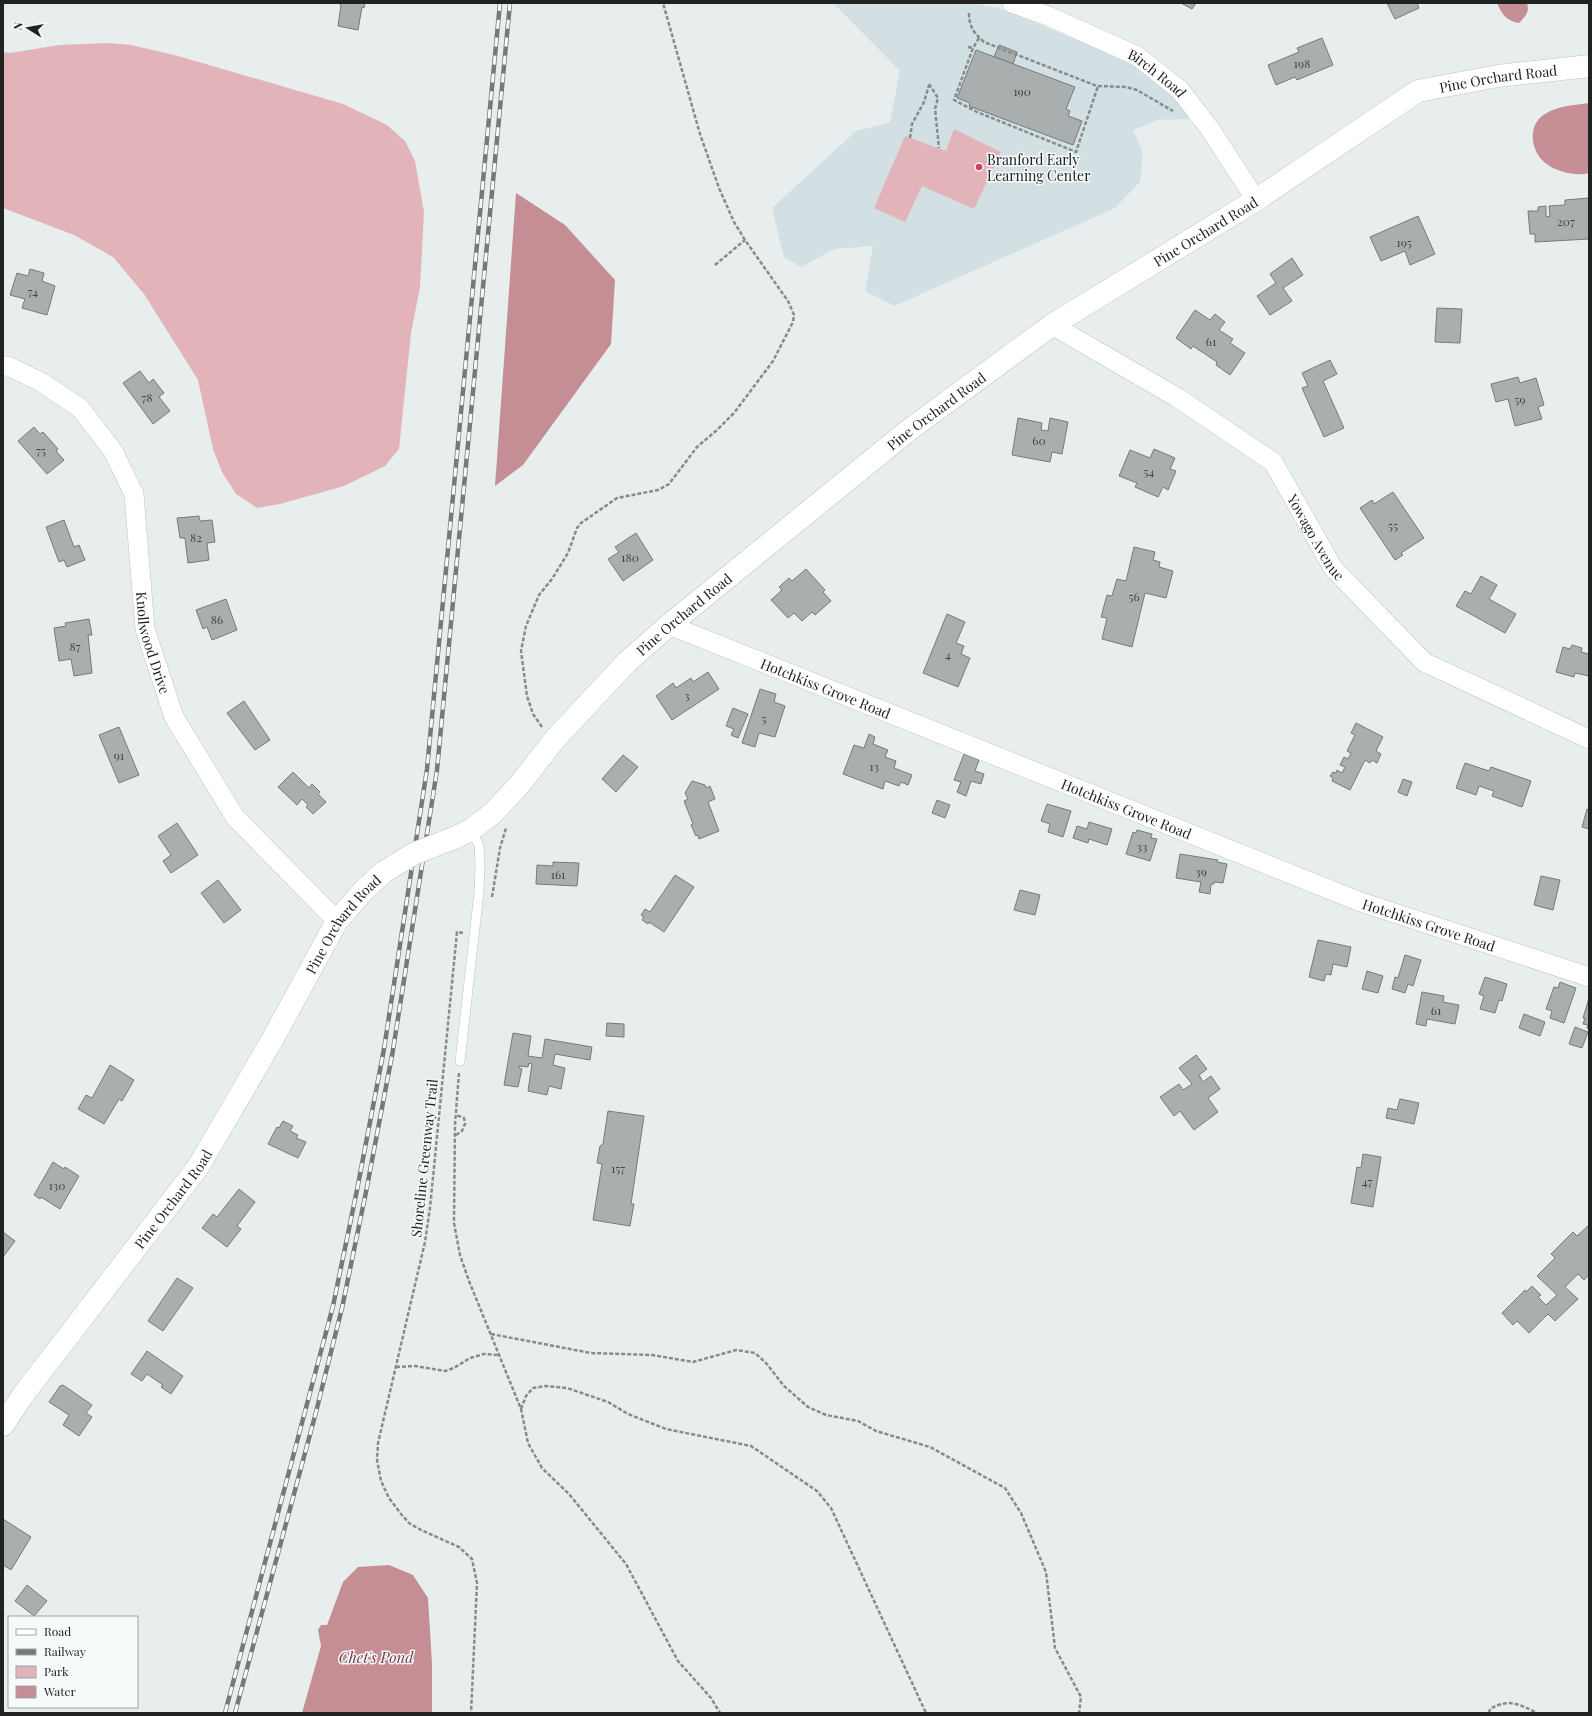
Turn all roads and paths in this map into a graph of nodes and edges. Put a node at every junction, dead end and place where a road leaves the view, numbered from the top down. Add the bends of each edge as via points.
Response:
1 (663, 3) edge
2 (1012, 3) edge
3 (969, 13) dead end
4 (979, 38) junction
5 (968, 47) dead end
6 (973, 48) junction
7 (1589, 66) edge
8 (1098, 86) junction
9 (1176, 113) dead end
10 (910, 138) dead end
11 (939, 148) dead end
12 (1256, 200) junction
13 (745, 240) junction
14 (715, 265) dead end
15 (1052, 325) junction
16 (3, 366) edge
17 (669, 625) junction
18 (555, 739) junction
19 (1589, 739) edge
20 (506, 825) dead end
21 (462, 834) junction
22 (492, 898) dead end
23 (337, 921) junction
24 (473, 935) junction
25 (1589, 977) edge
26 (460, 1061) joint
27 (456, 1115) junction
28 (455, 1135) junction
29 (491, 1334) junction
30 (499, 1354) junction
31 (396, 1367) junction
32 (520, 1409) junction
33 (3, 1425) edge
34 (471, 1713) edge
35 (720, 1713) edge
36 (926, 1713) edge
37 (1079, 1713) edge
38 (1489, 1713) edge
39 (1537, 1713) edge

1 - 13 path via 710,166 734,222
2 - 12 street, Birch Road via 1048,16 1137,56 1180,90 1210,128
3 - 4 path via 972,32
4 - 6 path
4 - 8 path
5 - 6 path
6 - 8 path via 954,100 977,112 1076,152
7 - 12 street, Pine Orchard Road via 1498,76 1418,91
8 - 9 path via 1137,90
10 - 11 path via 912,124 924,102 929,84 938,98 935,109
12 - 15 street, Pine Orchard Road
13 - 14 path
13 - 18 path via 788,301 794,315 793,322 773,361 734,412 697,447 669,484 658,490 617,498 577,528 568,553 539,595 526,626 521,651 529,704 541,726
15 - 17 street, Pine Orchard Road via 909,430
15 - 19 street, Yowago Avenue via 1178,398 1273,462 1333,568 1424,662
16 - 23 street, Knollwood Drive via 41,382 80,408 113,451 134,494 145,629 174,717 235,817
17 - 18 street, Pine Orchard Road via 627,662
17 - 25 street, Hotchkiss Grove Road via 1358,901
18 - 21 street, Pine Orchard Road via 520,784 493,813
20 - 22 path
21 - 23 street, Pine Orchard Road, bridge via 413,854 384,872
21 - 24 lane via 479,845 479,892
23 - 33 street, Pine Orchard Road via 271,1042 198,1167 23,1395
24 - 26 lane
24 - 31 path, Shoreline Greenway Trail via 457,932 430,1208 425,1242
26 - 27 path
27 - 28 path
27 - 28 path via 464,1118 465,1124 462,1131
28 - 29 path via 454,1223 460,1255
29 - 30 path
29 - 37 path via 591,1353 652,1355 693,1362 736,1350 755,1353 766,1362 784,1386 808,1407 826,1415 858,1421 876,1431 930,1447 1005,1488 1021,1513 1046,1572 1055,1648 1081,1697
30 - 31 path via 484,1354 470,1358 445,1371 415,1366
30 - 32 path
31 - 34 path, Shoreline Greenway Trail via 378,1443 377,1460 381,1480 389,1498 409,1523 459,1547 472,1559 477,1583
32 - 35 path via 528,1443 542,1468 569,1494 626,1564 678,1661 711,1698
32 - 36 path via 533,1388 567,1388 608,1402 628,1414 666,1429 751,1446 816,1491 831,1508
38 - 39 path via 1490,1709 1500,1703 1517,1703

